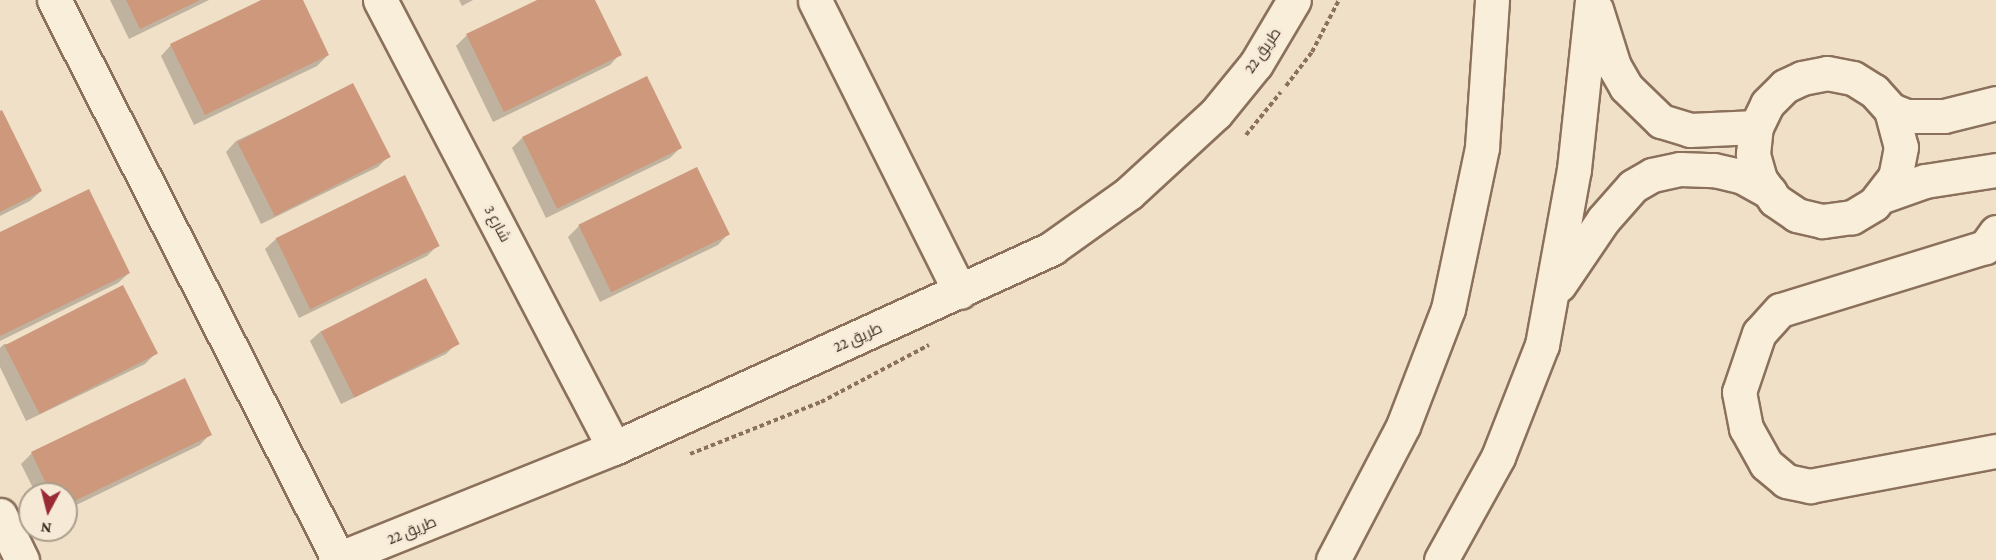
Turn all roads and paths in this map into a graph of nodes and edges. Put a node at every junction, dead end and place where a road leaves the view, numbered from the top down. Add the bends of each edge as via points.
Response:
1 (54, 0) edge
2 (380, 0) edge
3 (1294, 0) edge
4 (1492, 0) edge
5 (1593, 0) edge
6 (815, 1) edge
7 (1996, 103) edge
8 (1891, 110) junction
9 (1756, 127) junction
10 (1996, 171) edge
11 (1770, 192) junction
12 (1880, 197) junction
13 (1996, 232) edge
14 (960, 292) junction
15 (1552, 296) junction
16 (614, 448) junction
17 (1996, 451) edge
18 (0, 515) edge
19 (395, 549) edge
20 (22, 560) edge
21 (338, 560) edge
22 (1333, 560) edge
23 (1441, 560) edge

1 - 21 street
2 - 16 street, شارع 3
3 - 14 street, طريق 22 via 1256,64 1172,158 1052,248
4 - 22 street via 1482,147 1449,309 1403,426
5 - 9 street via 1614,66 1649,112 1661,121 1690,130
5 - 15 street via 1574,169
6 - 14 street
7 - 8 street via 1934,117 1907,116
8 - 9 street via 1874,91 1853,78 1827,74 1802,78 1785,86 1767,104
8 - 12 street via 1901,147 1895,177
9 - 11 street via 1753,154 1760,179
10 - 12 street via 1925,181
11 - 12 street via 1797,215 1822,221 1852,217
11 - 15 street via 1741,177 1714,170 1680,169 1652,175 1633,186 1603,220
13 - 17 street via 1985,247 1780,310 1760,333 1740,393 1746,428 1766,464 1786,481 1810,486
14 - 16 street, طريق 22
15 - 23 street via 1542,345 1516,417 1477,498
16 - 19 street, طريق 22
18 - 20 street
19 - 21 street, طريق 22

